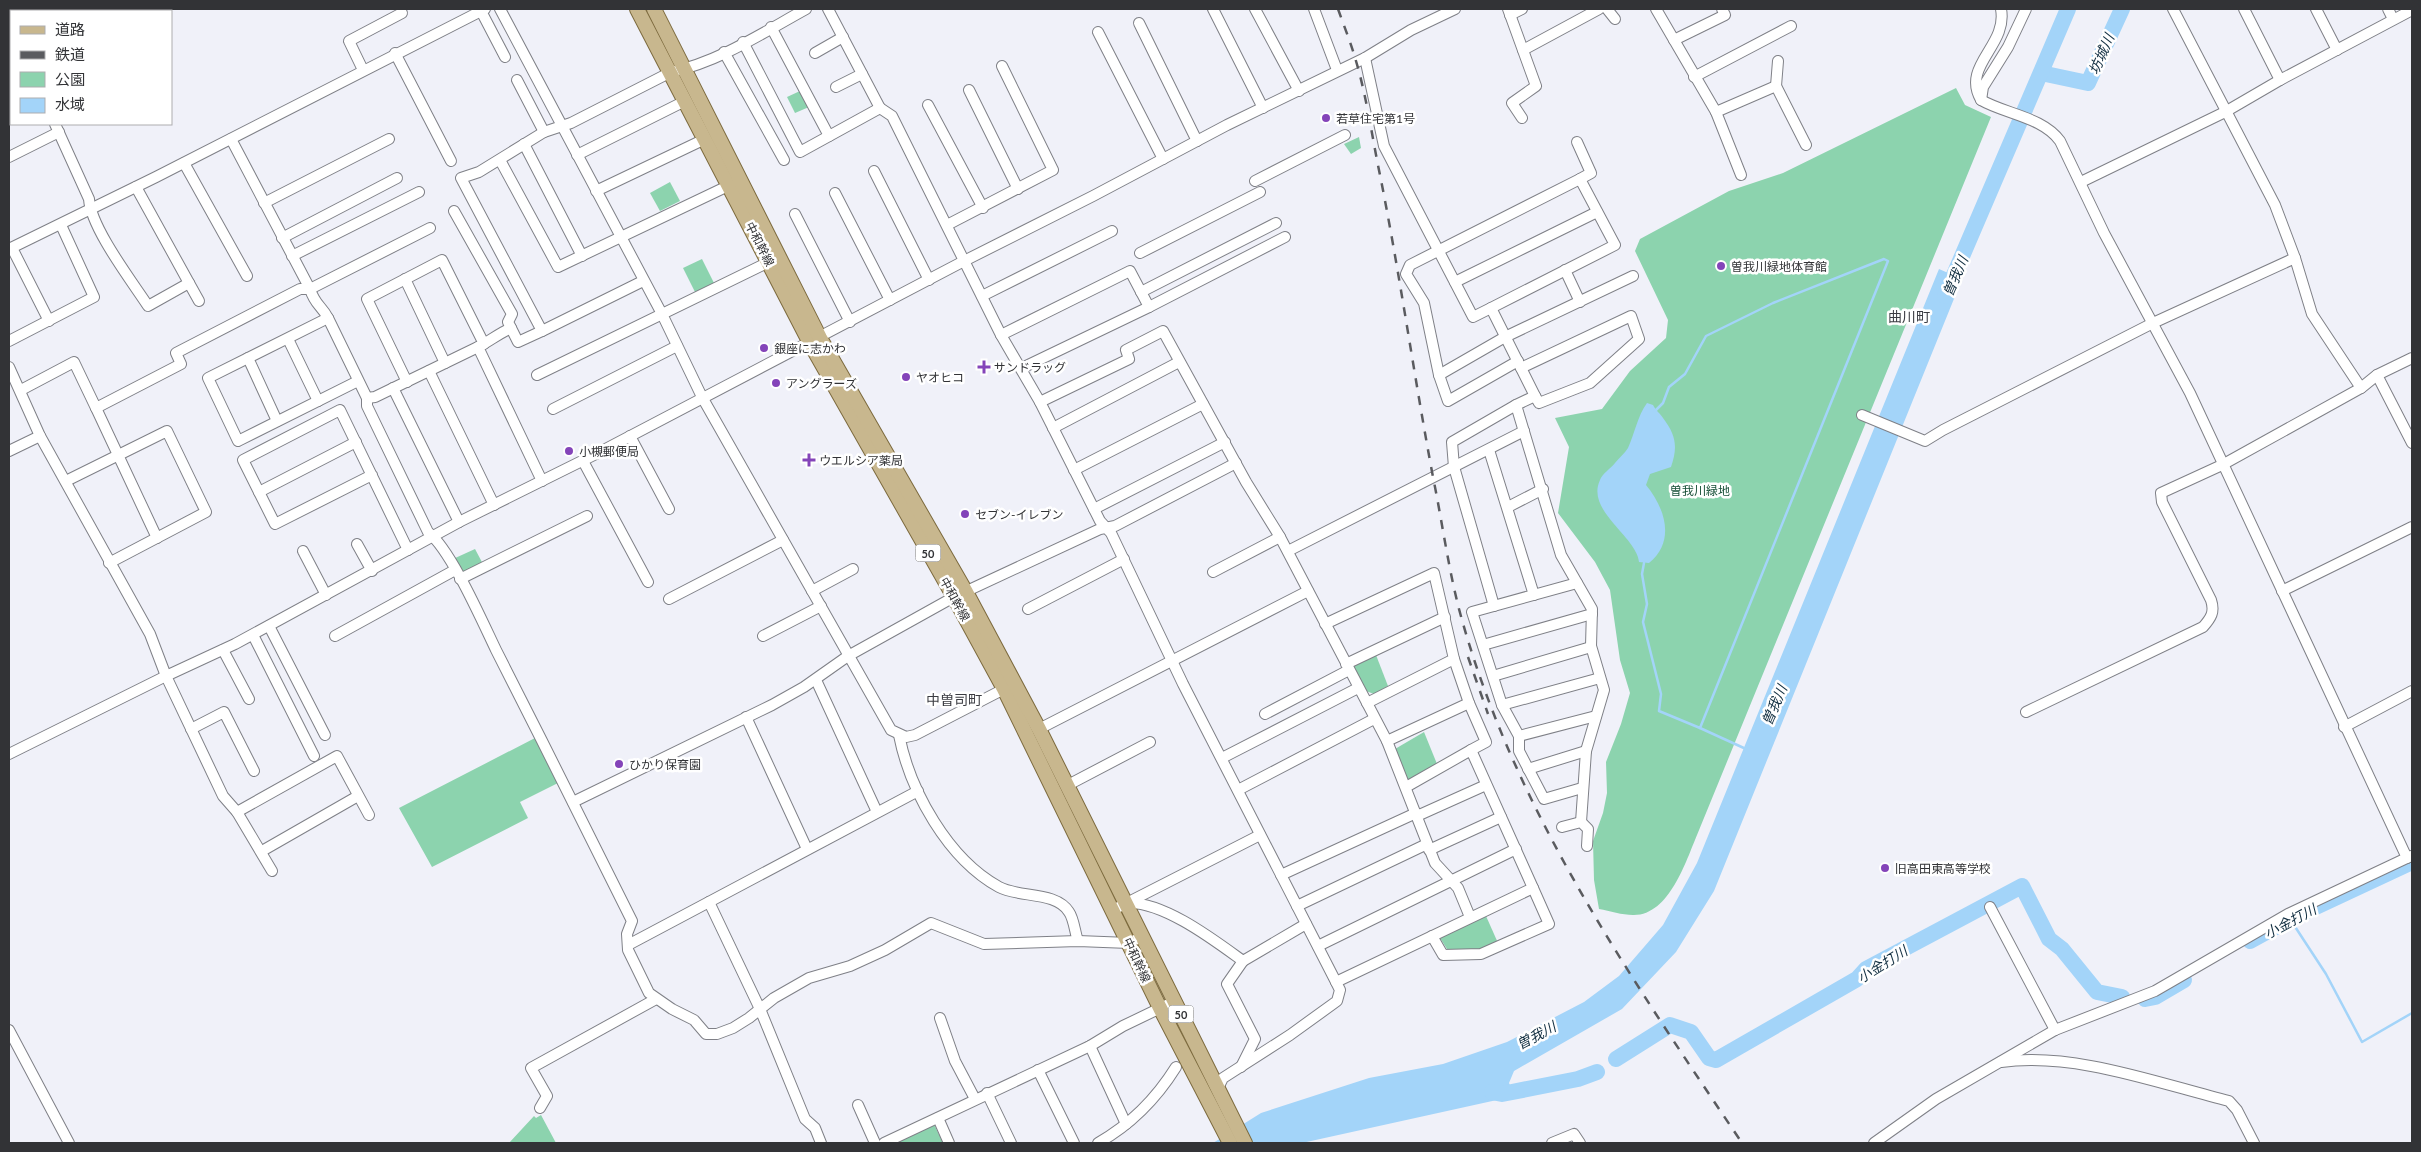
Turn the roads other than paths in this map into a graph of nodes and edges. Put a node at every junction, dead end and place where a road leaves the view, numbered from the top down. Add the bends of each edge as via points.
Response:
1 (500, 9) edge
2 (638, 9) edge
3 (654, 9) edge
4 (806, 9) edge
5 (828, 9) edge
6 (1213, 9) edge
7 (1255, 9) edge
8 (1314, 9) edge
9 (1455, 9) edge
10 (1522, 9) edge
11 (1598, 9) edge
12 (1608, 9) edge
13 (1656, 9) edge
14 (1722, 9) edge
15 (2002, 9) edge
16 (2026, 9) edge
17 (2174, 9) edge
18 (2244, 9) edge
19 (2316, 9) edge
20 (2388, 9) edge
21 (483, 10) edge
22 (2412, 10) edge
23 (1509, 12) edge
24 (402, 13) dead end
25 (1615, 19) dead end
26 (2393, 19) junction
27 (1139, 23) dead end
28 (1791, 26) dead end
29 (772, 27) junction
30 (1098, 32) dead end
31 (844, 37) junction
32 (1674, 40) junction
33 (744, 42) junction
34 (1523, 50) junction
35 (2337, 50) junction
36 (724, 52) junction
37 (396, 53) junction
38 (815, 53) dead end
39 (505, 57) dead end
40 (1365, 58) junction
41 (1778, 61) dead end
42 (1002, 66) dead end
43 (685, 69) junction
44 (363, 70) junction
45 (1337, 70) junction
46 (671, 72) junction
47 (862, 74) junction
48 (1694, 77) junction
49 (517, 80) dead end
50 (2280, 80) junction
51 (836, 86) dead end
52 (1776, 86) junction
53 (969, 90) dead end
54 (1299, 91) junction
55 (685, 101) junction
56 (1984, 102) junction
57 (928, 104) dead end
58 (880, 108) junction
59 (1263, 108) junction
60 (1716, 112) junction
61 (2225, 112) junction
62 (1522, 118) dead end
63 (561, 125) junction
64 (57, 128) edge
65 (544, 132) junction
66 (1345, 135) dead end
67 (830, 136) junction
68 (231, 139) junction
69 (389, 139) dead end
70 (705, 139) junction
71 (1197, 141) junction
72 (1577, 142) dead end
73 (524, 144) junction
74 (1806, 145) dead end
75 (577, 156) junction
76 (9, 157) edge
77 (1163, 159) junction
78 (500, 160) junction
79 (784, 160) dead end
80 (451, 162) dead end
81 (184, 163) junction
82 (874, 171) dead end
83 (1741, 175) dead end
84 (397, 178) dead end
85 (1580, 178) junction
86 (1254, 181) dead end
87 (2081, 182) junction
88 (730, 185) junction
89 (136, 187) junction
90 (1018, 189) junction
91 (596, 191) junction
92 (419, 192) dead end
93 (1260, 192) dead end
94 (836, 193) dead end
95 (264, 203) junction
96 (983, 208) junction
97 (90, 210) junction
98 (454, 211) dead end
99 (1597, 212) junction
100 (795, 214) dead end
101 (1276, 223) dead end
102 (61, 225) junction
103 (947, 225) junction
104 (430, 228) dead end
105 (1112, 231) dead end
106 (1285, 236) dead end
107 (622, 237) junction
108 (282, 238) junction
109 (10, 248) edge
110 (1439, 251) junction
111 (1140, 253) dead end
112 (292, 256) junction
113 (582, 256) junction
114 (2295, 258) junction
115 (964, 261) junction
116 (769, 262) junction
117 (1564, 270) junction
118 (247, 276) dead end
119 (1633, 276) dead end
120 (404, 279) junction
121 (929, 280) junction
122 (644, 281) junction
123 (1455, 282) junction
124 (189, 283) junction
125 (310, 289) junction
126 (1141, 292) junction
127 (982, 296) junction
128 (890, 300) junction
129 (199, 301) dead end
130 (1580, 302) junction
131 (1149, 307) junction
132 (1491, 308) junction
133 (662, 314) junction
134 (328, 318) junction
135 (49, 320) junction
136 (850, 322) junction
137 (2153, 323) junction
138 (511, 328) junction
139 (542, 331) junction
140 (1001, 335) junction
141 (1505, 337) junction
142 (288, 339) junction
143 (815, 340) junction
144 (9, 341) edge
145 (480, 346) junction
146 (677, 346) junction
147 (248, 358) junction
148 (2412, 358) edge
149 (1179, 362) junction
150 (445, 363) junction
151 (1520, 365) junction
152 (9, 367) edge
153 (1022, 368) junction
154 (429, 371) junction
155 (537, 375) dead end
156 (1439, 375) junction
157 (2377, 376) junction
158 (358, 381) junction
159 (407, 382) junction
160 (393, 388) junction
161 (2361, 388) junction
162 (21, 390) junction
163 (1535, 396) junction
164 (702, 397) junction
165 (367, 398) junction
166 (318, 401) junction
167 (1040, 402) junction
168 (1203, 404) junction
169 (1516, 405) junction
170 (96, 408) junction
171 (553, 409) dead end
172 (1862, 415) dead end
173 (277, 421) junction
174 (1053, 428) junction
175 (1524, 431) junction
176 (40, 436) junction
177 (630, 436) junction
178 (356, 442) junction
179 (1225, 442) junction
180 (2412, 443) edge
181 (1489, 450) junction
182 (9, 451) edge
183 (117, 456) junction
184 (583, 461) junction
185 (1236, 463) junction
186 (2222, 465) junction
187 (1454, 467) junction
188 (1074, 470) junction
189 (372, 475) junction
190 (542, 481) junction
191 (66, 482) junction
192 (1543, 489) junction
193 (259, 492) junction
194 (494, 504) junction
195 (1508, 507) junction
196 (669, 509) dead end
197 (1094, 509) junction
198 (586, 516) dead end
199 (459, 522) junction
200 (2412, 527) edge
201 (1106, 528) junction
202 (434, 537) junction
203 (1280, 537) junction
204 (157, 538) junction
205 (784, 540) junction
206 (357, 544) dead end
207 (408, 550) junction
208 (303, 551) dead end
209 (1288, 551) junction
210 (1124, 560) junction
211 (109, 563) junction
212 (853, 569) dead end
213 (455, 570) junction
214 (372, 571) junction
215 (1213, 572) dead end
216 (460, 579) junction
217 (648, 582) dead end
218 (1577, 583) junction
219 (2282, 590) junction
220 (812, 591) junction
221 (1308, 591) junction
222 (960, 594) junction
223 (326, 595) junction
224 (1534, 595) junction
225 (669, 599) dead end
226 (821, 606) junction
227 (1494, 606) junction
228 (1028, 609) dead end
229 (1592, 614) junction
230 (1444, 618) junction
231 (1325, 624) junction
232 (269, 626) junction
233 (253, 635) junction
234 (335, 636) dead end
235 (763, 636) dead end
236 (1483, 645) junction
237 (1591, 647) junction
238 (223, 650) junction
239 (848, 656) junction
240 (1454, 659) junction
241 (1171, 660) junction
242 (1347, 667) junction
243 (166, 676) junction
244 (1493, 676) junction
245 (1600, 678) junction
246 (816, 680) junction
247 (1358, 688) junction
248 (1004, 689) junction
249 (2412, 691) edge
250 (249, 699) dead end
251 (1366, 703) junction
252 (1469, 703) junction
253 (1502, 706) junction
254 (2026, 712) dead end
255 (1266, 714) dead end
256 (1596, 716) junction
257 (746, 717) junction
258 (1374, 719) junction
259 (2344, 727) junction
260 (191, 729) junction
261 (1038, 729) junction
262 (325, 735) dead end
263 (899, 735) junction
264 (1518, 736) junction
265 (1387, 741) junction
266 (1150, 742) dead end
267 (1471, 750) junction
268 (1586, 751) junction
269 (9, 754) edge
270 (314, 756) dead end
271 (1222, 758) junction
272 (1528, 769) junction
273 (254, 771) dead end
274 (1068, 785) junction
275 (1486, 785) junction
276 (1406, 787) junction
277 (1582, 788) junction
278 (1238, 790) junction
279 (918, 791) junction
280 (358, 796) junction
281 (572, 802) junction
282 (237, 812) junction
283 (877, 812) junction
284 (1417, 814) junction
285 (368, 815) dead end
286 (1501, 817) junction
287 (1581, 822) junction
288 (1562, 827) dead end
289 (1260, 836) junction
290 (1587, 846) dead end
291 (1428, 847) junction
292 (807, 849) junction
293 (1516, 849) junction
294 (262, 851) junction
295 (2410, 857) edge
296 (272, 871) dead end
297 (1281, 875) junction
298 (1451, 880) junction
299 (1533, 888) junction
300 (709, 902) junction
301 (1127, 903) junction
302 (1296, 906) junction
303 (1990, 907) dead end
304 (1113, 910) junction
305 (1470, 917) junction
306 (1306, 924) junction
307 (1143, 936) junction
308 (1432, 936) junction
309 (1078, 941) junction
310 (1129, 944) junction
311 (628, 945) junction
312 (1318, 946) junction
313 (1243, 961) junction
314 (1336, 982) junction
315 (656, 999) junction
316 (1175, 1000) junction
317 (760, 1008) junction
318 (1160, 1008) junction
319 (940, 1018) dead end
320 (9, 1030) edge
321 (2055, 1030) junction
322 (1090, 1046) junction
323 (1995, 1063) junction
324 (1176, 1067) dead end
325 (1240, 1068) junction
326 (1038, 1070) junction
327 (1219, 1090) junction
328 (987, 1093) junction
329 (975, 1099) junction
330 (858, 1105) dead end
331 (540, 1108) dead end
332 (938, 1118) junction
333 (1126, 1124) junction
334 (69, 1143) edge
335 (821, 1143) edge
336 (875, 1143) edge
337 (886, 1143) edge
338 (949, 1143) edge
339 (1011, 1143) edge
340 (1074, 1143) edge
341 (1098, 1143) edge
342 (1230, 1143) edge
343 (1245, 1143) edge
344 (1552, 1143) edge
345 (1580, 1143) edge
346 (1874, 1143) edge
347 (2254, 1143) edge

1 - 63 street
2 - 46 main road, 中和幹線 / 50
3 - 43 main road, 中和幹線 / 50
4 - 29 street
5 - 31 street
6 - 59 street
7 - 54 street
8 - 45 street
9 - 40 street via 1411,30
10 - 23 street
11 - 34 street
12 - 25 street
13 - 32 street
14 - 32 street via 1725,15
15 - 56 street via 2003,23 1999,35 1976,75 1975,90
16 - 56 street via 2008,48 1983,87
17 - 61 street
18 - 50 street
19 - 35 street
20 - 26 street
21 - 37 street
21 - 39 street
22 - 26 street
23 - 34 street
24 - 44 street via 349,41
26 - 35 street
27 - 71 street
28 - 48 street
29 - 33 street
29 - 67 street
30 - 77 street
31 - 38 street
31 - 47 street
32 - 48 street
33 - 36 street
33 - 67 street via 800,152
34 - 62 street via 1536,86 1512,103
35 - 50 street
36 - 43 street
36 - 79 street
37 - 44 street
37 - 80 street
40 - 45 street
40 - 110 street via 1384,146
41 - 52 street
42 - 90 street via 1053,170
43 - 46 street
43 - 143 main road, 中和幹線 / 50
44 - 68 street
45 - 54 street
46 - 55 main road, 中和幹線 / 50
46 - 63 street
47 - 51 street
47 - 58 street
48 - 60 street
49 - 65 street
50 - 61 street
52 - 60 street
52 - 74 street
53 - 90 street
54 - 59 street
55 - 70 main road, 中和幹線 / 50
55 - 75 street
56 - 87 street via 2044,126 2055,134
57 - 96 street
58 - 67 street
58 - 103 street via 892,116
59 - 71 street
60 - 83 street
61 - 87 street
61 - 114 street via 2275,205
63 - 65 street
63 - 75 street
64 - 76 street
64 - 97 street via 90,199
65 - 73 street
66 - 86 street
68 - 81 street
68 - 95 street
69 - 95 street
70 - 88 main road, 中和幹線 / 50
70 - 91 street
71 - 77 street
72 - 85 street via 1591,173
73 - 78 street
73 - 113 street
75 - 91 street
77 - 115 street
78 - 113 street via 558,268
78 - 139 street via 461,178
81 - 89 street
81 - 118 street
82 - 121 street
84 - 108 street
85 - 99 street
85 - 110 street
87 - 137 street via 2104,233
88 - 107 street
88 - 116 main road, 中和幹線 / 50
89 - 97 street
89 - 124 street
90 - 96 street
91 - 107 street
92 - 112 street
93 - 111 street
94 - 128 street
95 - 108 street
96 - 103 street
97 - 102 street
97 - 124 street via 148,306
98 - 138 street via 512,314 508,322
99 - 117 street via 1614,245
99 - 123 street
100 - 136 street
101 - 126 street
102 - 109 street
102 - 135 street via 94,297
103 - 115 street
104 - 125 street
105 - 127 street
106 - 131 street
107 - 113 street
107 - 122 street
108 - 112 street
109 - 135 street
110 - 123 street
110 - 156 street via 1410,265 1406,274 1424,303
112 - 125 street
114 - 137 street
114 - 161 street via 2312,314
115 - 121 street
115 - 127 street
116 - 133 street
116 - 143 main road, 中和幹線 / 50
117 - 130 street
117 - 132 street
119 - 130 street
120 - 145 street via 442,260
120 - 150 street
120 - 159 street via 367,299
121 - 128 street
122 - 133 street
122 - 139 street
123 - 132 street via 1473,317
124 - 129 street
125 - 134 street via 314,303 323,308
125 - 170 street via 300,289 176,353 180,364
126 - 131 street
126 - 140 street via 1130,271
127 - 140 street
128 - 136 street
130 - 141 street
131 - 153 street
132 - 141 street
133 - 146 street
133 - 155 street
134 - 142 street
134 - 158 street
135 - 144 street
136 - 143 street
137 - 172 street via 1925,441
137 - 186 street via 2190,393
138 - 139 street via 518,342
138 - 145 street
140 - 153 street
141 - 151 street
141 - 156 street
142 - 147 street
142 - 166 street
143 - 164 street
143 - 222 main road, 中和幹線 / 50
145 - 150 street
145 - 190 street
146 - 164 street
146 - 171 street
147 - 173 street
147 - 173 street via 208,378 238,441
148 - 157 street
149 - 167 street via 1163,331 1126,350 1129,359
149 - 168 street
149 - 174 street
150 - 154 street
151 - 156 street via 1448,401
151 - 163 street
151 - 163 street via 1631,316 1640,339 1590,383 1538,403
152 - 162 street
153 - 167 street
154 - 159 street
154 - 194 street
157 - 161 street
157 - 180 street
158 - 165 street
158 - 166 street
159 - 160 street
160 - 165 street
160 - 199 street
161 - 186 street
162 - 170 street via 74,362
162 - 176 street
163 - 169 street
164 - 177 street
164 - 205 street
165 - 202 street via 367,406 396,469 428,532
166 - 173 street
167 - 174 street
168 - 179 street
168 - 188 street
169 - 175 street
169 - 187 street via 1452,442
170 - 183 street
174 - 188 street
175 - 181 street
175 - 192 street
176 - 182 street
176 - 191 street
177 - 184 street
177 - 196 street
178 - 189 street
178 - 193 street
178 - 193 street via 340,410 243,460
179 - 185 street
179 - 197 street
181 - 187 street
181 - 195 street
183 - 191 street
183 - 204 street
183 - 204 street via 167,431 206,512
184 - 190 street
184 - 217 street
185 - 201 street
185 - 203 street
186 - 219 street
186 - 254 street via 2161,493 2162,502 2212,600 2212,617 2203,627
187 - 209 street
187 - 227 street
188 - 197 street
189 - 193 street via 275,524
189 - 207 street
190 - 194 street
191 - 211 street
192 - 195 street
192 - 218 street via 1561,555
194 - 199 street
195 - 224 street
197 - 201 street
198 - 216 street
199 - 202 street
200 - 219 street
201 - 210 street
201 - 222 street
202 - 207 street
202 - 213 street
203 - 209 street
203 - 215 street
204 - 211 street
205 - 220 street
205 - 225 street
206 - 214 street
207 - 214 street
208 - 223 street
209 - 221 street
210 - 228 street
210 - 241 street
211 - 243 street via 150,634
212 - 220 street
213 - 216 street
213 - 234 street
214 - 223 street
216 - 281 street
218 - 224 street
218 - 229 street
219 - 259 street
220 - 226 street
221 - 231 street
221 - 241 street
222 - 239 street
222 - 248 main road, 中和幹線 / 50
222 - 261 main road, 中和幹線 / 50
223 - 232 street
224 - 227 street
226 - 235 street
226 - 239 street
227 - 236 street via 1472,612
229 - 236 street
229 - 237 street
230 - 231 street via 1434,573
230 - 240 street
230 - 242 street
231 - 242 street
232 - 233 street
232 - 262 street
233 - 238 street
233 - 270 street
236 - 244 street
237 - 244 street
237 - 245 street
238 - 243 street
238 - 250 street
239 - 246 street
239 - 263 street via 891,730
240 - 251 street
240 - 252 street
241 - 261 street
241 - 271 street
242 - 247 street
242 - 255 street
243 - 260 street
243 - 269 street
244 - 253 street
245 - 253 street
245 - 256 street via 1604,690
246 - 257 street
246 - 283 street
247 - 251 street
247 - 271 street
248 - 263 street via 915,735
248 - 304 main road, 中和幹線 / 50
249 - 259 street
251 - 258 street
252 - 265 street
252 - 267 street via 1486,742
253 - 264 street
256 - 264 street
256 - 268 street
257 - 281 street
257 - 292 street
258 - 265 street
258 - 278 street
259 - 295 street
260 - 273 street via 224,712
260 - 282 street via 223,796
261 - 274 main road, 中和幹線 / 50
263 - 279 street
264 - 272 street via 1519,751
265 - 276 street
266 - 274 street
267 - 275 street
267 - 276 street
268 - 272 street
268 - 277 street
271 - 278 street
272 - 277 street via 1544,799
274 - 301 main road, 中和幹線 / 50
275 - 284 street
275 - 286 street
276 - 284 street
277 - 287 street
278 - 289 street
279 - 283 street
279 - 309 street via 963,861 1000,888 1054,900 1069,912
280 - 282 street via 337,756
280 - 285 street
280 - 294 street
281 - 311 street via 632,921
282 - 294 street
283 - 292 street
284 - 291 street
284 - 297 street
286 - 291 street
286 - 293 street
287 - 288 street
287 - 290 street via 1588,830
289 - 297 street
289 - 301 street
291 - 298 street via 1435,863
291 - 302 street
292 - 300 street
293 - 298 street
293 - 299 street
294 - 296 street
295 - 321 street via 2288,914 2155,991
297 - 302 street
298 - 305 street via 1458,888
298 - 312 street
299 - 305 street
299 - 308 street via 1549,924 1481,954 1442,955
300 - 311 street
300 - 317 street
301 - 304 street
301 - 307 main road, 中和幹線 / 50
301 - 313 street via 1140,902 1186,922
302 - 306 street
303 - 321 street
304 - 310 main road, 中和幹線 / 50
305 - 308 street
306 - 312 street
306 - 313 street
307 - 310 street
307 - 316 main road, 中和幹線 / 50
308 - 314 street
309 - 310 street
309 - 317 street via 984,944 931,922 885,950 850,966 809,978
310 - 318 main road, 中和幹線 / 50
311 - 315 street via 650,993
312 - 314 street
313 - 325 street via 1227,984 1255,1039
314 - 325 street via 1340,990 1337,1000
315 - 317 street via 694,1020 706,1034 733,1028
315 - 331 street via 531,1068 547,1096
316 - 318 street
316 - 327 main road, 中和幹線 / 50
317 - 335 street via 805,1120 815,1128
318 - 322 street
318 - 342 main road, 中和幹線 / 50
319 - 329 street via 955,1061
320 - 334 street
321 - 323 street
322 - 326 street
322 - 333 street
323 - 346 street via 1936,1099
323 - 347 street via 2028,1059 2079,1063 2230,1101
324 - 333 street via 1164,1087
325 - 327 street via 1223,1078
326 - 328 street
326 - 340 street
327 - 343 main road, 中和幹線 / 50
328 - 329 street
328 - 339 street
329 - 332 street
330 - 336 street
332 - 337 street
332 - 338 street
333 - 341 street
344 - 345 street via 1574,1134

